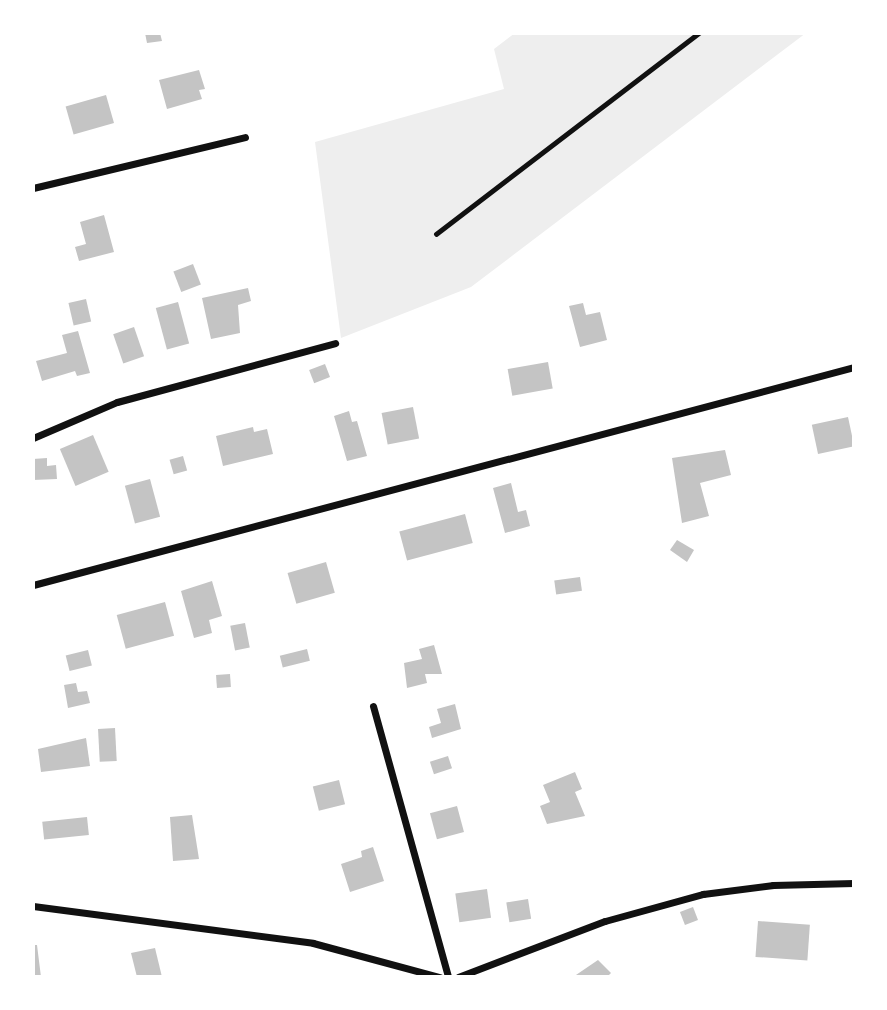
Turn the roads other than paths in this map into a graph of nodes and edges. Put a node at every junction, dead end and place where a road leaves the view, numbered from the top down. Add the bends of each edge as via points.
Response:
1 (245, 137) dead end
2 (33, 188) edge
3 (335, 343) dead end
4 (854, 367) edge
5 (33, 438) edge
6 (33, 585) edge
7 (373, 706) dead end
8 (854, 883) edge
9 (33, 906) edge
10 (439, 977) edge
11 (448, 977) edge
12 (458, 977) edge

1 - 2 street
3 - 5 street via 117,402
4 - 6 street
7 - 11 street
8 - 12 street via 773,885 691,897 605,921
9 - 10 street via 301,941

